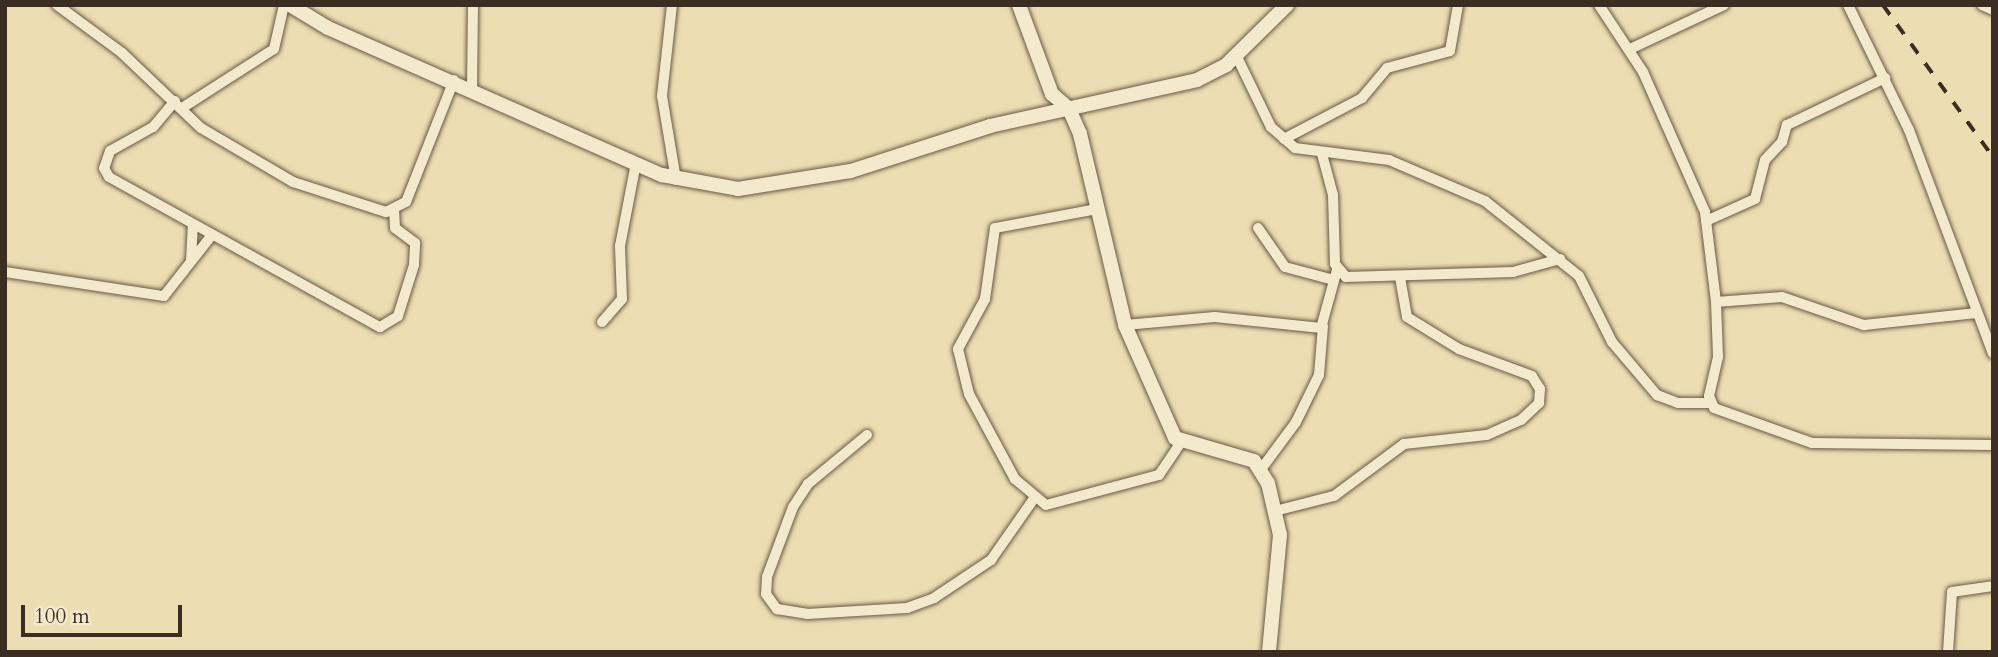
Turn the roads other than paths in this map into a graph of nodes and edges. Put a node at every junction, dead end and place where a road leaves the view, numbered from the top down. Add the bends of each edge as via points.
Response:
1 (58, 5) edge
2 (284, 5) edge
3 (290, 5) edge
4 (473, 5) edge
5 (672, 5) edge
6 (1019, 5) edge
7 (1287, 5) edge
8 (1458, 5) edge
9 (1599, 5) edge
10 (1724, 5) edge
11 (1847, 5) edge
12 (1982, 5) edge
13 (1993, 10) edge
14 (1630, 50) junction
15 (1236, 55) junction
16 (1885, 78) junction
17 (454, 80) junction
18 (472, 88) junction
19 (178, 104) junction
20 (1069, 109) junction
21 (1284, 139) junction
22 (1322, 155) junction
23 (636, 163) junction
24 (676, 180) junction
25 (1097, 209) junction
26 (394, 211) junction
27 (1706, 221) junction
28 (193, 226) junction
29 (1258, 228) dead end
30 (212, 235) junction
31 (1560, 258) junction
32 (191, 261) junction
33 (5, 272) edge
34 (1333, 274) junction
35 (1400, 278) junction
36 (1716, 302) junction
37 (1976, 313) junction
38 (602, 322) dead end
39 (1125, 325) junction
40 (1323, 326) junction
41 (1993, 354) edge
42 (1711, 403) junction
43 (867, 435) dead end
44 (1180, 444) junction
45 (1993, 445) edge
46 (1262, 468) junction
47 (1033, 500) junction
48 (1275, 511) junction
49 (1993, 586) edge
50 (1269, 652) edge
51 (1948, 652) edge

1 - 19 street
2 - 19 street via 274,49
3 - 17 main road via 328,28
4 - 18 street
5 - 24 street via 662,96
6 - 20 main road via 1052,94
7 - 15 main road
8 - 21 street via 1450,51 1387,68 1362,98
9 - 14 street
10 - 14 street via 1682,19
11 - 16 street
12 - 13 street
14 - 27 street
15 - 20 main road via 1184,85
15 - 21 street via 1264,115
16 - 27 street via 1787,125 1765,160 1755,199
16 - 37 street
17 - 18 main road
17 - 26 street via 406,202
18 - 23 main road
19 - 26 street via 201,128 293,182
19 - 28 street via 153,127 114,146 104,168
20 - 24 main road via 783,185 738,188
20 - 25 main road
21 - 22 street
22 - 31 street via 1413,167 1485,201
22 - 34 street via 1332,195
23 - 24 main road
23 - 38 street via 620,246 622,299
25 - 39 main road
25 - 47 street via 995,228 985,299 960,339 958,357 978,417
26 - 30 street via 394,225 414,240 415,251 401,308 387,327
27 - 36 street
28 - 30 street
28 - 32 street
29 - 34 street via 1285,267
30 - 32 street
31 - 35 street via 1513,272
31 - 42 street via 1593,295 1612,342 1657,395 1678,404
32 - 33 street via 164,296
34 - 35 street via 1363,280
34 - 40 street
35 - 48 street via 1407,317 1459,349 1532,376 1540,389 1539,403 1521,420 1487,435 1404,444 1334,496
36 - 37 street via 1782,297 1864,325
36 - 42 street
37 - 41 street
39 - 40 street via 1215,317
39 - 44 main road
40 - 46 street via 1319,375 1296,422
42 - 45 street via 1726,416 1812,443
43 - 47 street via 808,484 793,506 767,577 766,594 777,609 907,608 934,598 991,560
44 - 46 main road via 1211,447
44 - 47 street via 1159,475 1069,503
46 - 48 main road
48 - 50 main road via 1280,535
49 - 51 street via 1952,592

